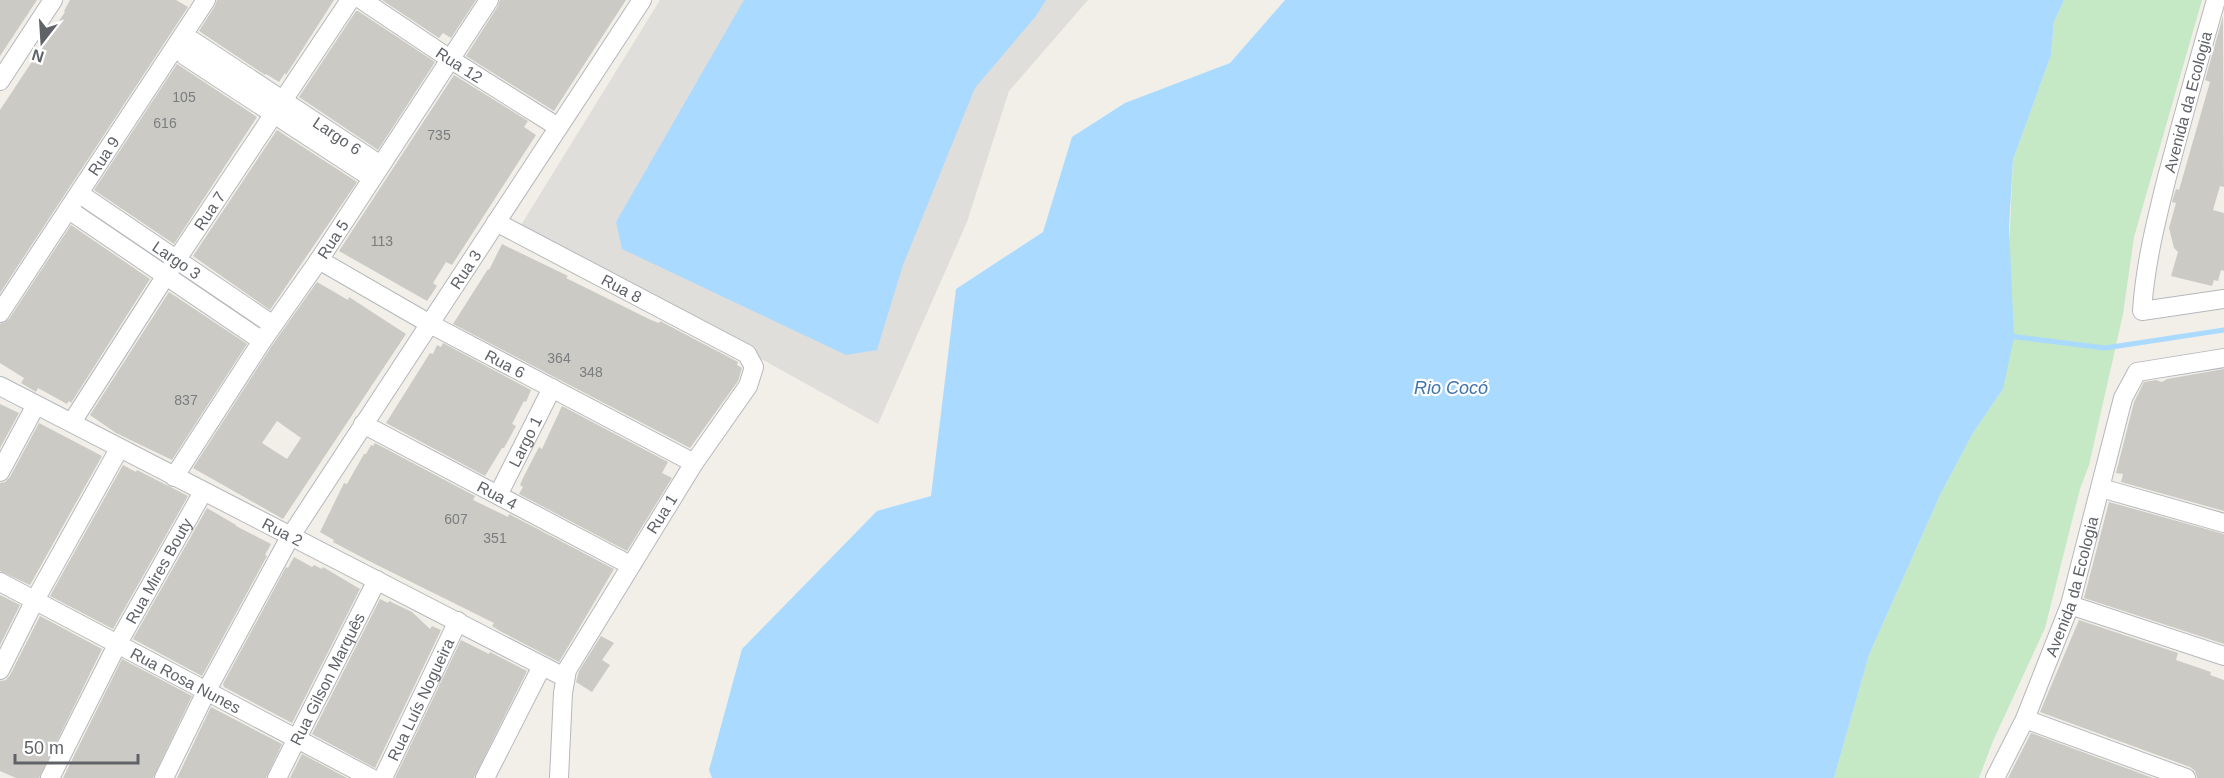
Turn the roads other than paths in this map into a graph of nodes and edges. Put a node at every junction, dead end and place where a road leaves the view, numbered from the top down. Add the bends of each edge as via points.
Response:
1 (53, 0) edge
2 (350, 0) edge
3 (362, 0) edge
4 (489, 0) edge
5 (642, 0) edge
6 (2216, 0) edge
7 (201, 2) edge
8 (179, 42) junction
9 (450, 59) junction
10 (0, 81) edge
11 (279, 107) junction
12 (558, 127) junction
13 (375, 171) junction
14 (80, 194) junction
15 (69, 210) junction
16 (496, 222) junction
17 (176, 260) junction
18 (319, 260) junction
19 (165, 277) junction
20 (2224, 299) edge
21 (0, 313) edge
22 (430, 324) junction
23 (273, 325) junction
24 (262, 341) junction
25 (747, 354) joint
26 (2224, 358) edge
27 (0, 386) edge
28 (552, 388) junction
29 (36, 405) junction
30 (72, 422) junction
31 (363, 424) junction
32 (119, 449) junction
33 (694, 463) junction
34 (0, 472) edge
35 (174, 477) junction
36 (2101, 488) junction
37 (203, 492) junction
38 (498, 495) junction
39 (2224, 523) edge
40 (290, 537) junction
41 (630, 565) junction
42 (376, 580) junction
43 (0, 582) edge
44 (35, 600) junction
45 (2070, 605) junction
46 (459, 621) junction
47 (118, 643) junction
48 (2224, 656) edge
49 (542, 666) junction
50 (0, 670) edge
51 (564, 677) junction
52 (207, 690) junction
53 (2025, 719) junction
54 (297, 740) junction
55 (50, 778) edge
56 (164, 778) edge
57 (277, 778) edge
58 (371, 778) edge
59 (383, 778) edge
60 (485, 778) edge
61 (559, 778) edge
62 (1995, 778) edge
63 (2186, 778) edge

1 - 10 street
2 - 11 street, Rua 7
3 - 9 street, Rua 12
4 - 9 street, Rua 5
5 - 12 street, Rua 3
6 - 20 street, Avenida da Ecologia via 2151,242 2142,311
7 - 8 street, Rua 9
8 - 11 street, Largo 6 via 193,41
8 - 14 street, Rua 9
9 - 12 street, Rua 12
9 - 13 street, Rua 5
11 - 13 street, Largo 6 via 373,160
11 - 17 street, Rua 7
12 - 16 street, Rua 3
13 - 18 street, Rua 5
14 - 15 street, Rua 9
14 - 17 street, Largo 3
15 - 19 street, Largo 3
15 - 21 street, Rua 9
16 - 22 street, Rua 3
16 - 25 street, Rua 8
17 - 19 street, Rua 7
17 - 23 street, Largo 3
18 - 22 street, Rua 6
18 - 23 street, Rua 5
19 - 24 street, Largo 3
19 - 30 street, Rua 7
22 - 28 street, Rua 6
22 - 31 street, Rua 3
23 - 24 street, Rua 5
24 - 35 street, Rua 5
25 - 33 street, Rua 1 via 754,367 748,386
26 - 36 street, Avenida da Ecologia via 2137,372 2123,399
27 - 29 street, Rua 2
28 - 33 street, Rua 6
28 - 38 street, Largo 1
29 - 30 street, Rua 2
29 - 34 street
30 - 32 street, Rua 2
31 - 38 street, Rua 4
31 - 40 street, Rua 3
32 - 35 street, Rua 2
32 - 44 street
33 - 41 street, Rua 1
35 - 37 street, Rua 2
36 - 39 street
36 - 45 street, Avenida da Ecologia
37 - 40 street, Rua 2
37 - 47 street, Rua Mires Bouty
38 - 41 street, Rua 4
40 - 42 street, Rua 2
40 - 52 street, Rua 3
41 - 51 street, Rua 1
42 - 46 street, Rua 2
42 - 54 street, Rua Gilson Marquês
43 - 44 street, Rua Rosa Nunes
44 - 47 street, Rua Rosa Nunes
44 - 50 street
45 - 48 street
45 - 53 street, Avenida da Ecologia
46 - 49 street, Rua 2
46 - 59 street, Rua Luís Nogueira
47 - 52 street, Rua Rosa Nunes
47 - 55 street, Rua Mires Bouty
49 - 51 street, Rua 2
49 - 60 street
51 - 61 street
52 - 54 street, Rua Rosa Nunes
52 - 56 street, Rua 3
53 - 62 street, Avenida da Ecologia
53 - 63 street
54 - 57 street, Rua Gilson Marquês
54 - 58 street, Rua Rosa Nunes

